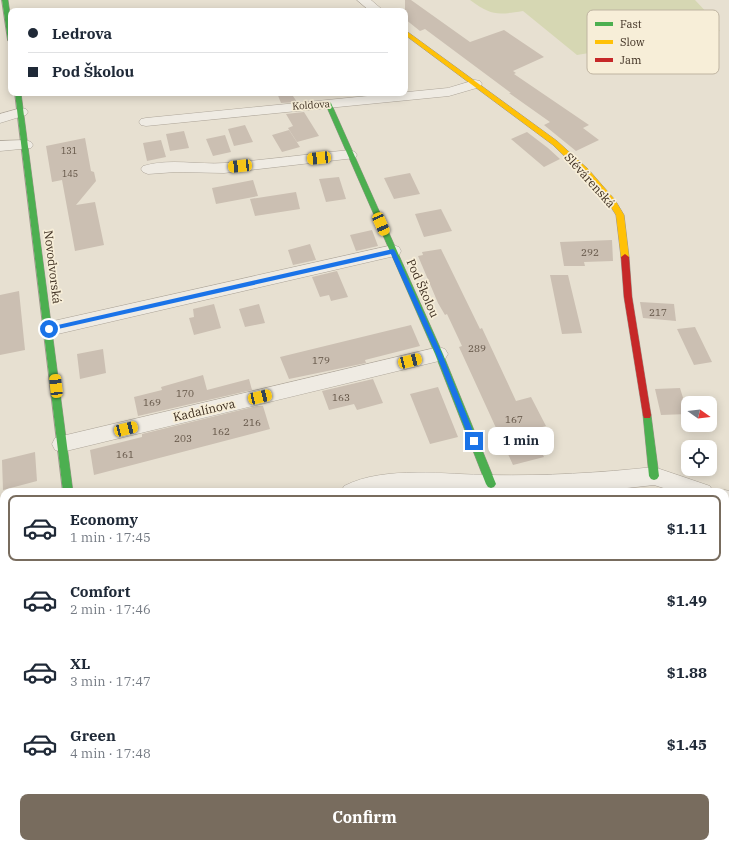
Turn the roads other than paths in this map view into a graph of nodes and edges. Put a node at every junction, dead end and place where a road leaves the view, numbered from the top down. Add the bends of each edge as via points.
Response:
1 (5, 0) edge
2 (363, 0) edge
3 (374, 8) edge
4 (8, 21) edge
5 (408, 34) edge
6 (475, 84) junction
7 (18, 96) edge
8 (405, 96) edge
9 (408, 96) edge
10 (328, 103) junction
11 (21, 112) junction
12 (0, 119) edge
13 (146, 122) dead end
14 (26, 145) junction
15 (0, 146) edge
16 (350, 155) junction
17 (148, 169) dead end
18 (393, 251) junction
19 (49, 329) junction
20 (439, 354) junction
21 (62, 444) junction
22 (654, 476) junction
23 (491, 484) junction
24 (590, 487) edge
25 (68, 488) edge
26 (359, 488) edge
27 (691, 488) edge

1 - 4 street
2 - 3 street
5 - 6 street, Slévárenská
6 - 9 street, Koldova via 449,92
6 - 22 street, Slévárenská via 555,143 599,187 620,215 628,297
7 - 11 street, Novodvorská
8 - 10 street, Koldova
10 - 13 street, Koldova
10 - 16 street, Pod Školou
11 - 12 street
11 - 14 street, Novodvorská
14 - 15 street
14 - 19 street, Novodvorská
16 - 17 street via 224,168
16 - 18 street, Pod Školou
18 - 19 street
18 - 20 street, Pod Školou
19 - 21 street, Novodvorská
20 - 21 street, Kadalínova
20 - 23 street, Pod Školou
21 - 25 street, Novodvorská
22 - 24 street
22 - 27 street
23 - 24 street
23 - 26 street via 409,482

